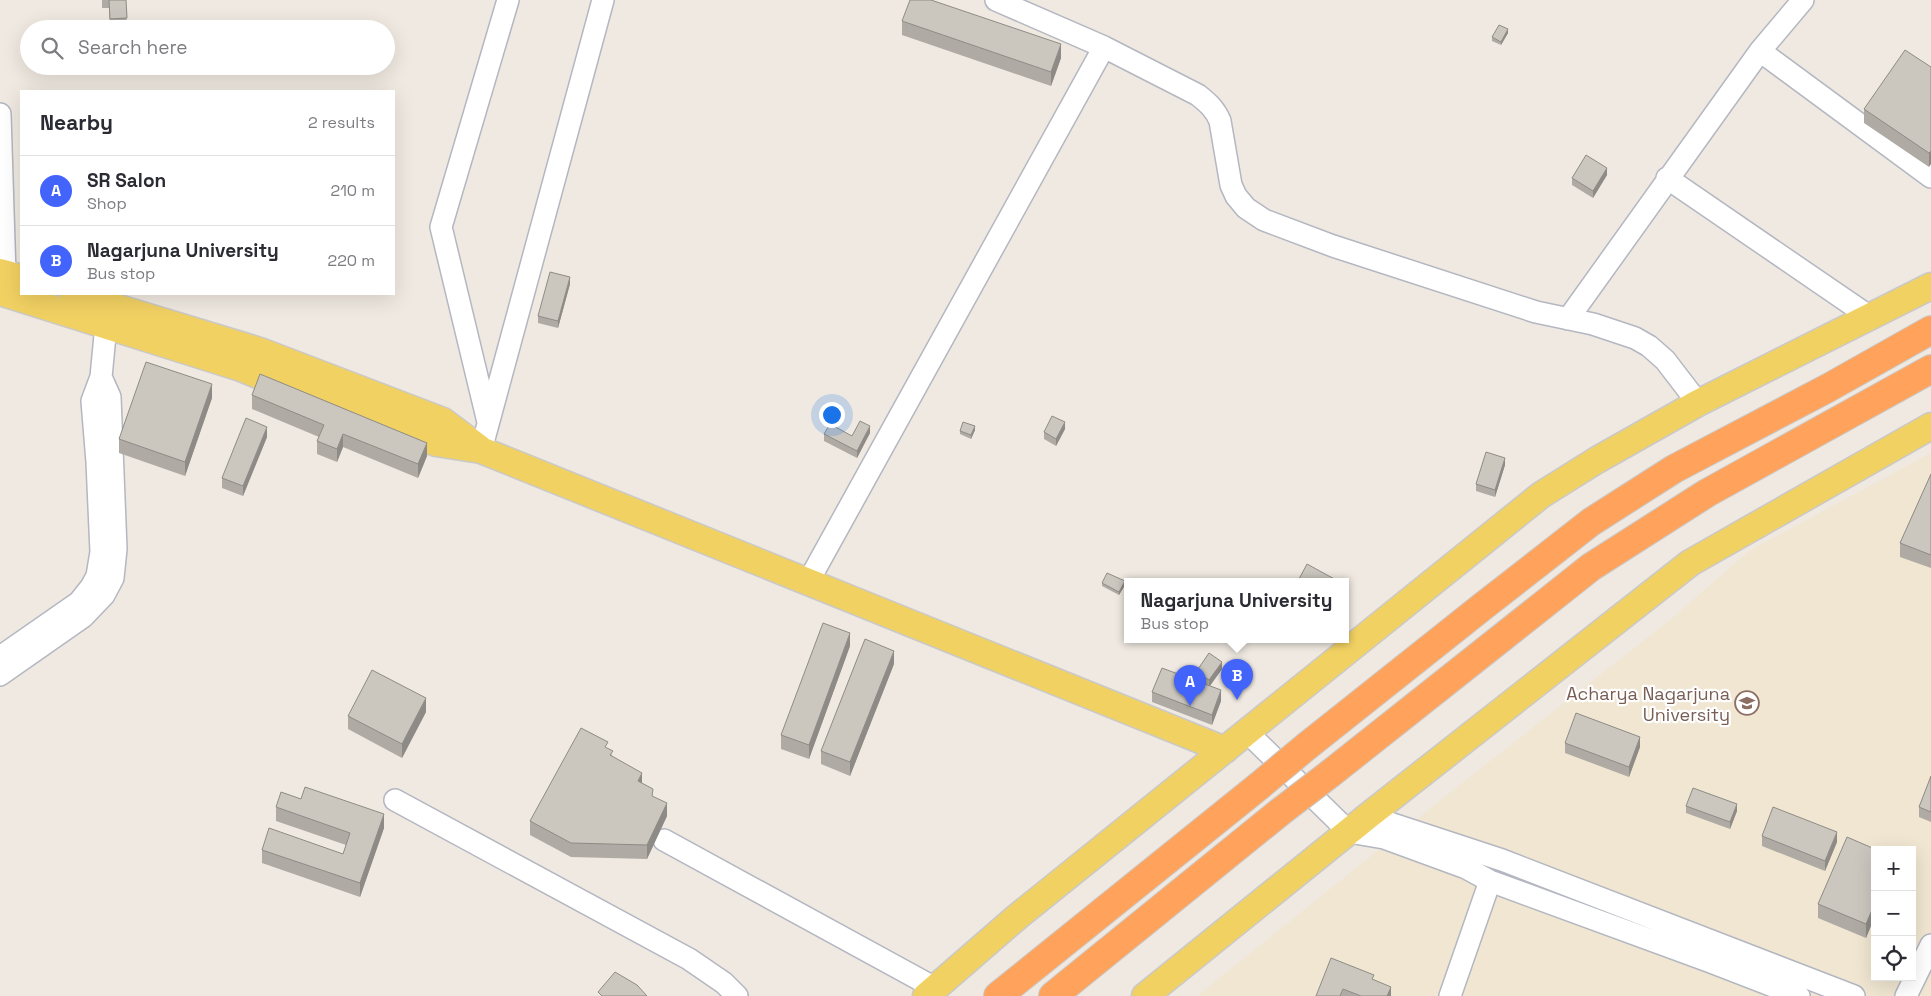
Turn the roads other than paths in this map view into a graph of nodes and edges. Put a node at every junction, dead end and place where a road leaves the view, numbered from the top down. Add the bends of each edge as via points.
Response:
1 (508, 0) edge
2 (603, 0) edge
3 (996, 0) edge
4 (1804, 0) edge
5 (1104, 47) junction
6 (1760, 51) junction
7 (0, 114) edge
8 (1931, 177) edge
9 (1667, 178) junction
10 (7, 279) edge
11 (20, 285) edge
12 (1931, 286) edge
13 (41, 295) edge
14 (76, 295) edge
15 (1870, 318) junction
16 (1568, 319) junction
17 (106, 325) junction
18 (1931, 330) edge
19 (1931, 369) edge
20 (1698, 403) junction
21 (488, 424) junction
22 (1931, 426) edge
23 (481, 450) junction
24 (808, 582) junction
25 (98, 591) junction
26 (0, 657) edge
27 (0, 675) edge
28 (1247, 732) junction
29 (1225, 750) junction
30 (395, 800) dead end
31 (1358, 824) junction
32 (664, 840) dead end
33 (1490, 881) junction
34 (1931, 945) edge
35 (931, 992) edge
36 (737, 996) edge
37 (998, 996) edge
38 (1053, 996) edge
39 (1145, 996) edge
40 (1450, 996) edge
41 (1800, 996) edge
42 (1854, 996) edge
43 (1906, 996) edge

1 - 21 street via 441,227
2 - 21 street
3 - 5 street
4 - 6 street
5 - 16 street via 1198,95 1209,104 1220,121 1228,172 1236,196 1246,208 1264,220 1536,312
5 - 24 street
6 - 8 street
6 - 9 street
7 - 10 street
9 - 15 street
9 - 16 street
10 - 11 main road
12 - 15 main road
13 - 17 main road
14 - 23 main road via 278,358 443,421
15 - 20 main road
16 - 20 street via 1619,332 1649,346 1665,360
17 - 23 main road via 241,368 436,443
17 - 25 street via 101,377 92,401 101,552
18 - 37 highway, bridge via 1674,469 1591,522
19 - 38 highway, bridge via 1707,493 1592,567 1280,812
20 - 28 main road via 1541,495
21 - 23 street
22 - 31 main road via 1690,563
23 - 24 main road
24 - 29 main road
25 - 26 street
25 - 27 street via 82,617
28 - 29 main road
28 - 31 street
29 - 35 main road via 1017,917
30 - 36 street via 689,959
31 - 33 street via 1384,838 1466,868
31 - 39 main road
31 - 42 street via 1502,860
32 - 35 street
33 - 40 street
33 - 41 street
34 - 43 street

